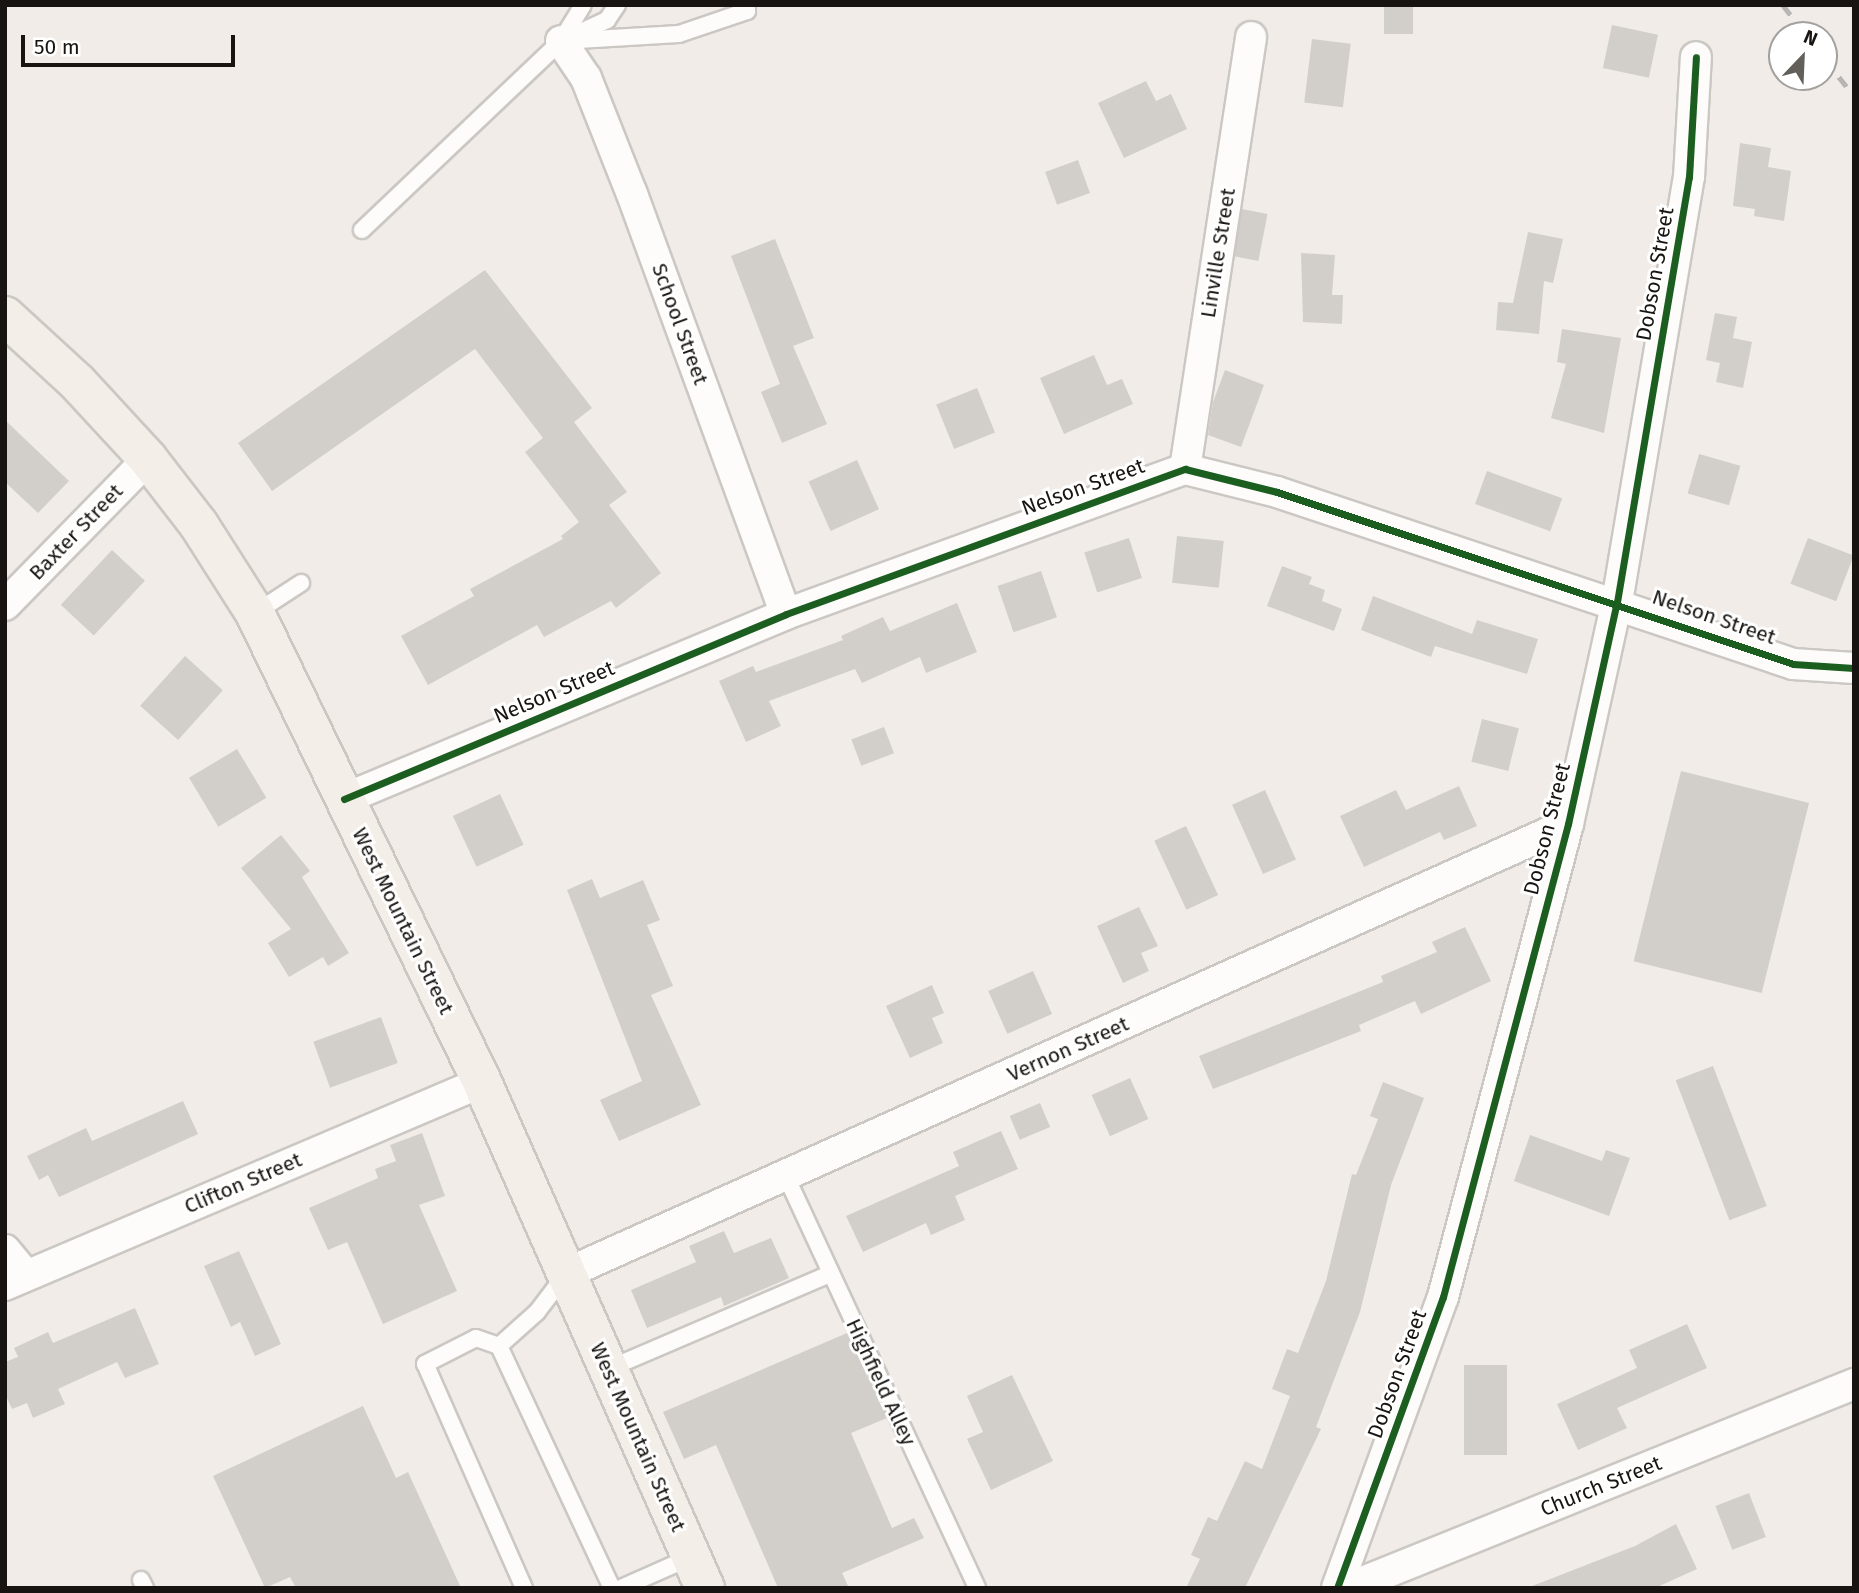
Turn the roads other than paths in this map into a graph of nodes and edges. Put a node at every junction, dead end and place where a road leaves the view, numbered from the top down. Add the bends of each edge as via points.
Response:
1 (583, 5) edge
2 (617, 5) edge
3 (746, 5) edge
4 (1251, 37) dead end
5 (561, 40) junction
6 (1696, 57) dead end
7 (362, 230) dead end
8 (5, 316) edge
9 (148, 459) junction
10 (1185, 469) junction
11 (301, 583) dead end
12 (1617, 602) junction
13 (5, 605) edge
14 (255, 613) junction
15 (786, 614) junction
16 (1854, 668) edge
17 (344, 799) junction
18 (1568, 824) junction
19 (482, 1082) junction
20 (786, 1176) junction
21 (5, 1250) edge
22 (566, 1273) junction
23 (830, 1274) junction
24 (16, 1280) edge
25 (499, 1346) junction
26 (608, 1369) junction
27 (1854, 1384) edge
28 (698, 1572) edge
29 (524, 1588) edge
30 (612, 1588) edge
31 (621, 1588) edge
32 (977, 1588) edge
33 (1337, 1588) edge
34 (1348, 1588) edge

1 - 5 lane
2 - 5 lane via 607,20
3 - 5 lane via 747,11 679,34
4 - 10 street, Linville Street
5 - 7 lane
5 - 15 street, School Street via 586,78 622,168
6 - 12 street, Dobson Street via 1689,177
8 - 9 main road, West Mountain Street via 77,382
9 - 13 street, Baxter Street
9 - 14 main road, West Mountain Street via 199,525
10 - 12 street, Nelson Street via 1277,492
10 - 15 street, Nelson Street
11 - 14 lane
12 - 16 street, Nelson Street via 1793,664
12 - 18 street, Dobson Street
14 - 17 main road, West Mountain Street
15 - 17 street, Nelson Street
17 - 19 main road, West Mountain Street
18 - 20 street, Vernon Street
18 - 33 street, Dobson Street via 1443,1297
19 - 22 main road, West Mountain Street
19 - 24 street, Clifton Street
20 - 22 street, Vernon Street
20 - 23 lane, Highfield Alley
21 - 24 street
22 - 25 lane via 537,1312
22 - 26 main road, West Mountain Street
23 - 26 lane
23 - 32 lane, Highfield Alley
25 - 29 lane via 476,1338 425,1364
25 - 30 lane
26 - 28 main road, West Mountain Street
27 - 34 street, Church Street
28 - 31 lane

